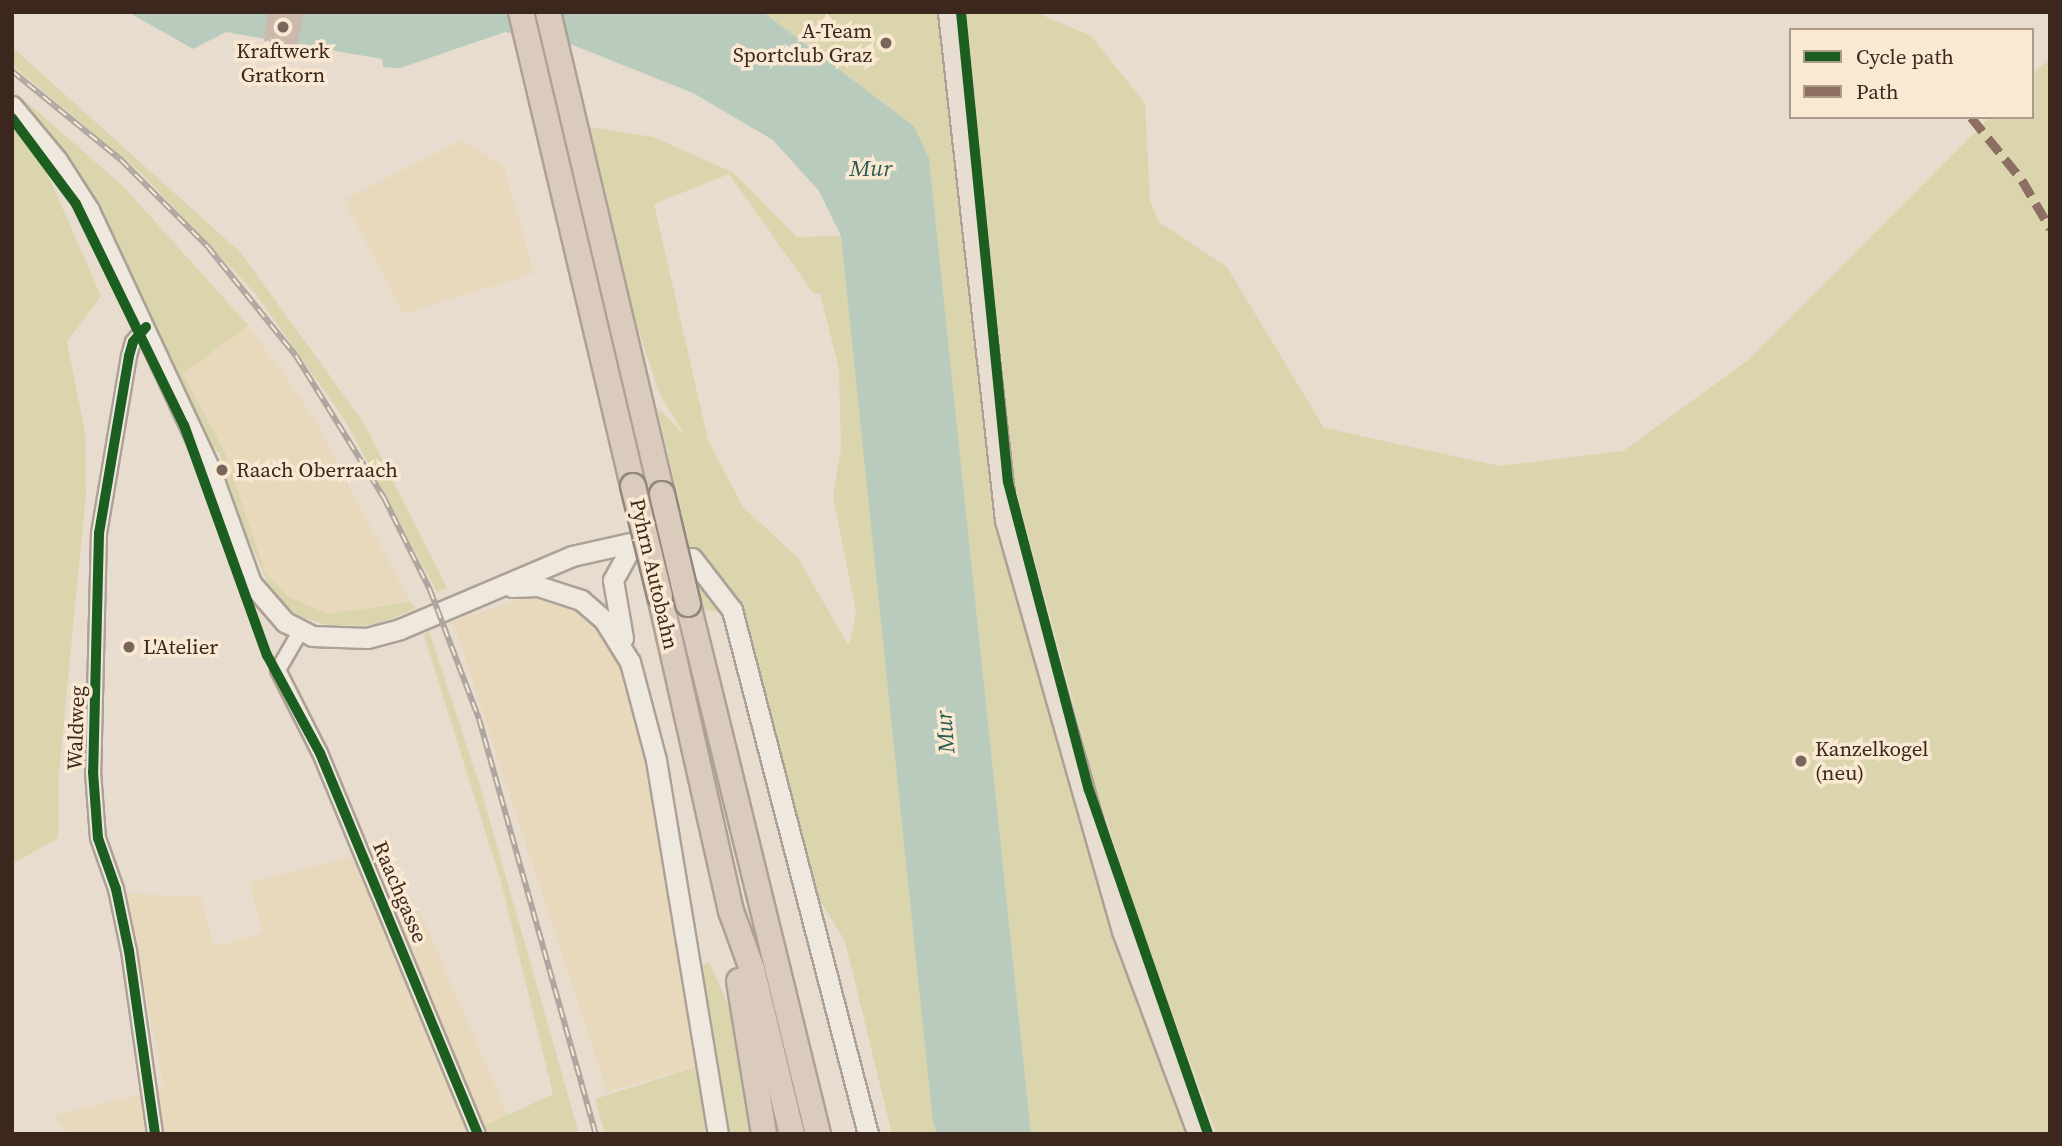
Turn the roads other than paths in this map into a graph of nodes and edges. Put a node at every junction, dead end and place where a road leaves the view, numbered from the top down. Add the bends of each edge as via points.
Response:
1 (521, 12) edge
2 (548, 12) edge
3 (949, 12) edge
4 (12, 106) edge
5 (146, 327) junction
6 (692, 558) dead end
7 (497, 589) junction
8 (306, 634) junction
9 (630, 662) junction
10 (731, 911) junction
11 (155, 1134) edge
12 (478, 1134) edge
13 (718, 1134) edge
14 (764, 1134) edge
15 (792, 1134) edge
16 (818, 1134) edge
17 (868, 1134) edge
18 (1199, 1134) edge

1 - 10 highway, Pyhrn Autobahn, bridge
2 - 16 highway, Pyhrn Autobahn, bridge
3 - 18 main road via 1006,520 1124,931
4 - 5 main road via 51,152 89,210
5 - 8 main road via 210,469 251,583 271,611
5 - 11 street, Waldweg via 133,342 129,356 100,533 93,807 129,951
6 - 17 main road via 733,610
7 - 8 main road via 367,638
7 - 9 main road via 538,586 581,600 604,620
7 - 9 main road via 572,556 634,542 616,569 612,594
8 - 12 street, Raachgasse via 278,670 320,753
9 - 13 main road via 658,773
10 - 14 highway
10 - 15 highway, Pyhrn Autobahn via 752,969

